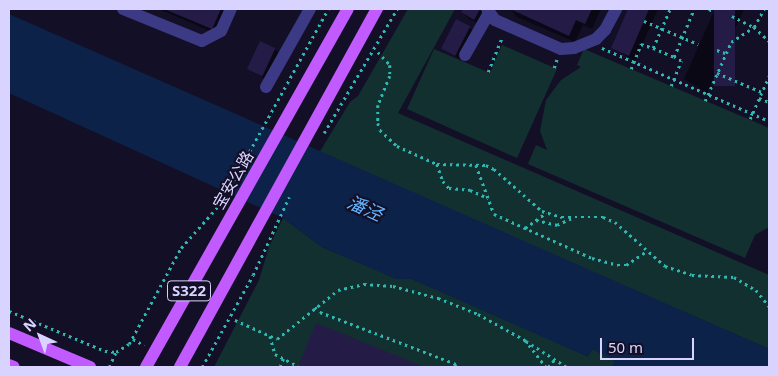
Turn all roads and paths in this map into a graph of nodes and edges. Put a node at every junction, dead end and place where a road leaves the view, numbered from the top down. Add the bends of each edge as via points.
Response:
1 (123, 9) edge
2 (231, 9) edge
3 (310, 9) edge
4 (328, 9) edge
5 (348, 9) edge
6 (377, 9) edge
7 (397, 9) edge
8 (616, 9) edge
9 (670, 9) edge
10 (694, 9) edge
11 (709, 9) edge
12 (764, 9) edge
13 (488, 11) edge
14 (713, 11) dead end
15 (150, 15) edge
16 (732, 16) dead end
17 (644, 21) dead end
18 (507, 26) junction
19 (754, 27) junction
20 (662, 28) junction
21 (682, 37) junction
22 (769, 41) edge
23 (590, 42) junction
24 (698, 44) dead end
25 (653, 48) junction
26 (717, 50) dead end
27 (378, 52) dead end
28 (725, 53) junction
29 (465, 55) dead end
30 (674, 57) junction
31 (634, 61) junction
32 (631, 69) dead end
33 (488, 72) dead end
34 (717, 73) junction
35 (769, 76) edge
36 (674, 79) junction
37 (671, 86) dead end
38 (266, 87) dead end
39 (762, 92) junction
40 (708, 94) junction
41 (759, 98) junction
42 (705, 101) dead end
43 (769, 102) edge
44 (752, 113) junction
45 (750, 120) dead end
46 (769, 120) edge
47 (322, 136) dead end
48 (438, 164) junction
49 (476, 165) junction
50 (488, 198) junction
51 (546, 213) junction
52 (574, 217) junction
53 (536, 220) junction
54 (525, 228) junction
55 (268, 236) dead end
56 (648, 251) junction
57 (315, 306) junction
58 (769, 306) edge
59 (9, 311) edge
60 (235, 320) dead end
61 (9, 333) edge
62 (270, 336) junction
63 (525, 340) junction
64 (116, 352) junction
65 (283, 360) junction
66 (555, 360) junction
67 (9, 365) edge
68 (298, 366) dead end
69 (14, 367) edge
70 (90, 367) edge
71 (109, 367) edge
72 (146, 367) edge
73 (180, 367) edge
74 (202, 367) edge
75 (280, 367) edge
76 (455, 367) edge
77 (547, 367) edge
78 (567, 367) edge

1 - 15 lane
2 - 15 lane via 222,31 202,41
3 - 38 lane
4 - 64 path, 宝安公路 via 221,203 181,248 133,339
5 - 72 main road, 宝安公路 / S322
6 - 73 main road, S322
7 - 47 path
8 - 23 lane via 605,30
9 - 20 path
10 - 21 path
11 - 14 path
12 - 19 path
13 - 18 lane
13 - 29 lane
16 - 19 path
17 - 20 path
18 - 23 lane via 561,49
18 - 33 path
19 - 22 path
19 - 28 path via 730,42
20 - 21 path
20 - 25 path
21 - 24 path
21 - 30 path
23 - 31 path
25 - 30 path
25 - 31 path via 642,44
26 - 28 path
27 - 48 path via 390,65 390,76 376,113 380,130 397,146
28 - 34 path
30 - 36 path via 681,61
31 - 32 path
31 - 36 path
34 - 39 path
34 - 40 path
35 - 39 path
36 - 37 path
36 - 40 path
39 - 41 path
40 - 42 path
40 - 44 path
41 - 43 path
41 - 44 path
44 - 45 path
44 - 46 path
48 - 49 path
48 - 50 path via 442,181 449,188 470,190
49 - 50 path
49 - 51 path via 494,169
50 - 54 path via 494,214
51 - 52 path
51 - 53 path
52 - 53 path via 557,225
52 - 56 path via 603,217 615,222
53 - 54 path
54 - 56 path via 592,258 618,265 626,265
55 - 74 path via 253,275
56 - 58 path via 677,273 734,277 756,290
57 - 62 path via 277,339
57 - 63 path via 331,294 352,286 393,286 463,307
57 - 76 path via 320,312 456,364
59 - 64 path via 105,351
60 - 62 path
61 - 70 main road
62 - 65 path via 275,354
63 - 66 path
63 - 77 path
64 - 71 path
65 - 68 path
65 - 75 path
66 - 77 path
66 - 78 path
67 - 69 main road

